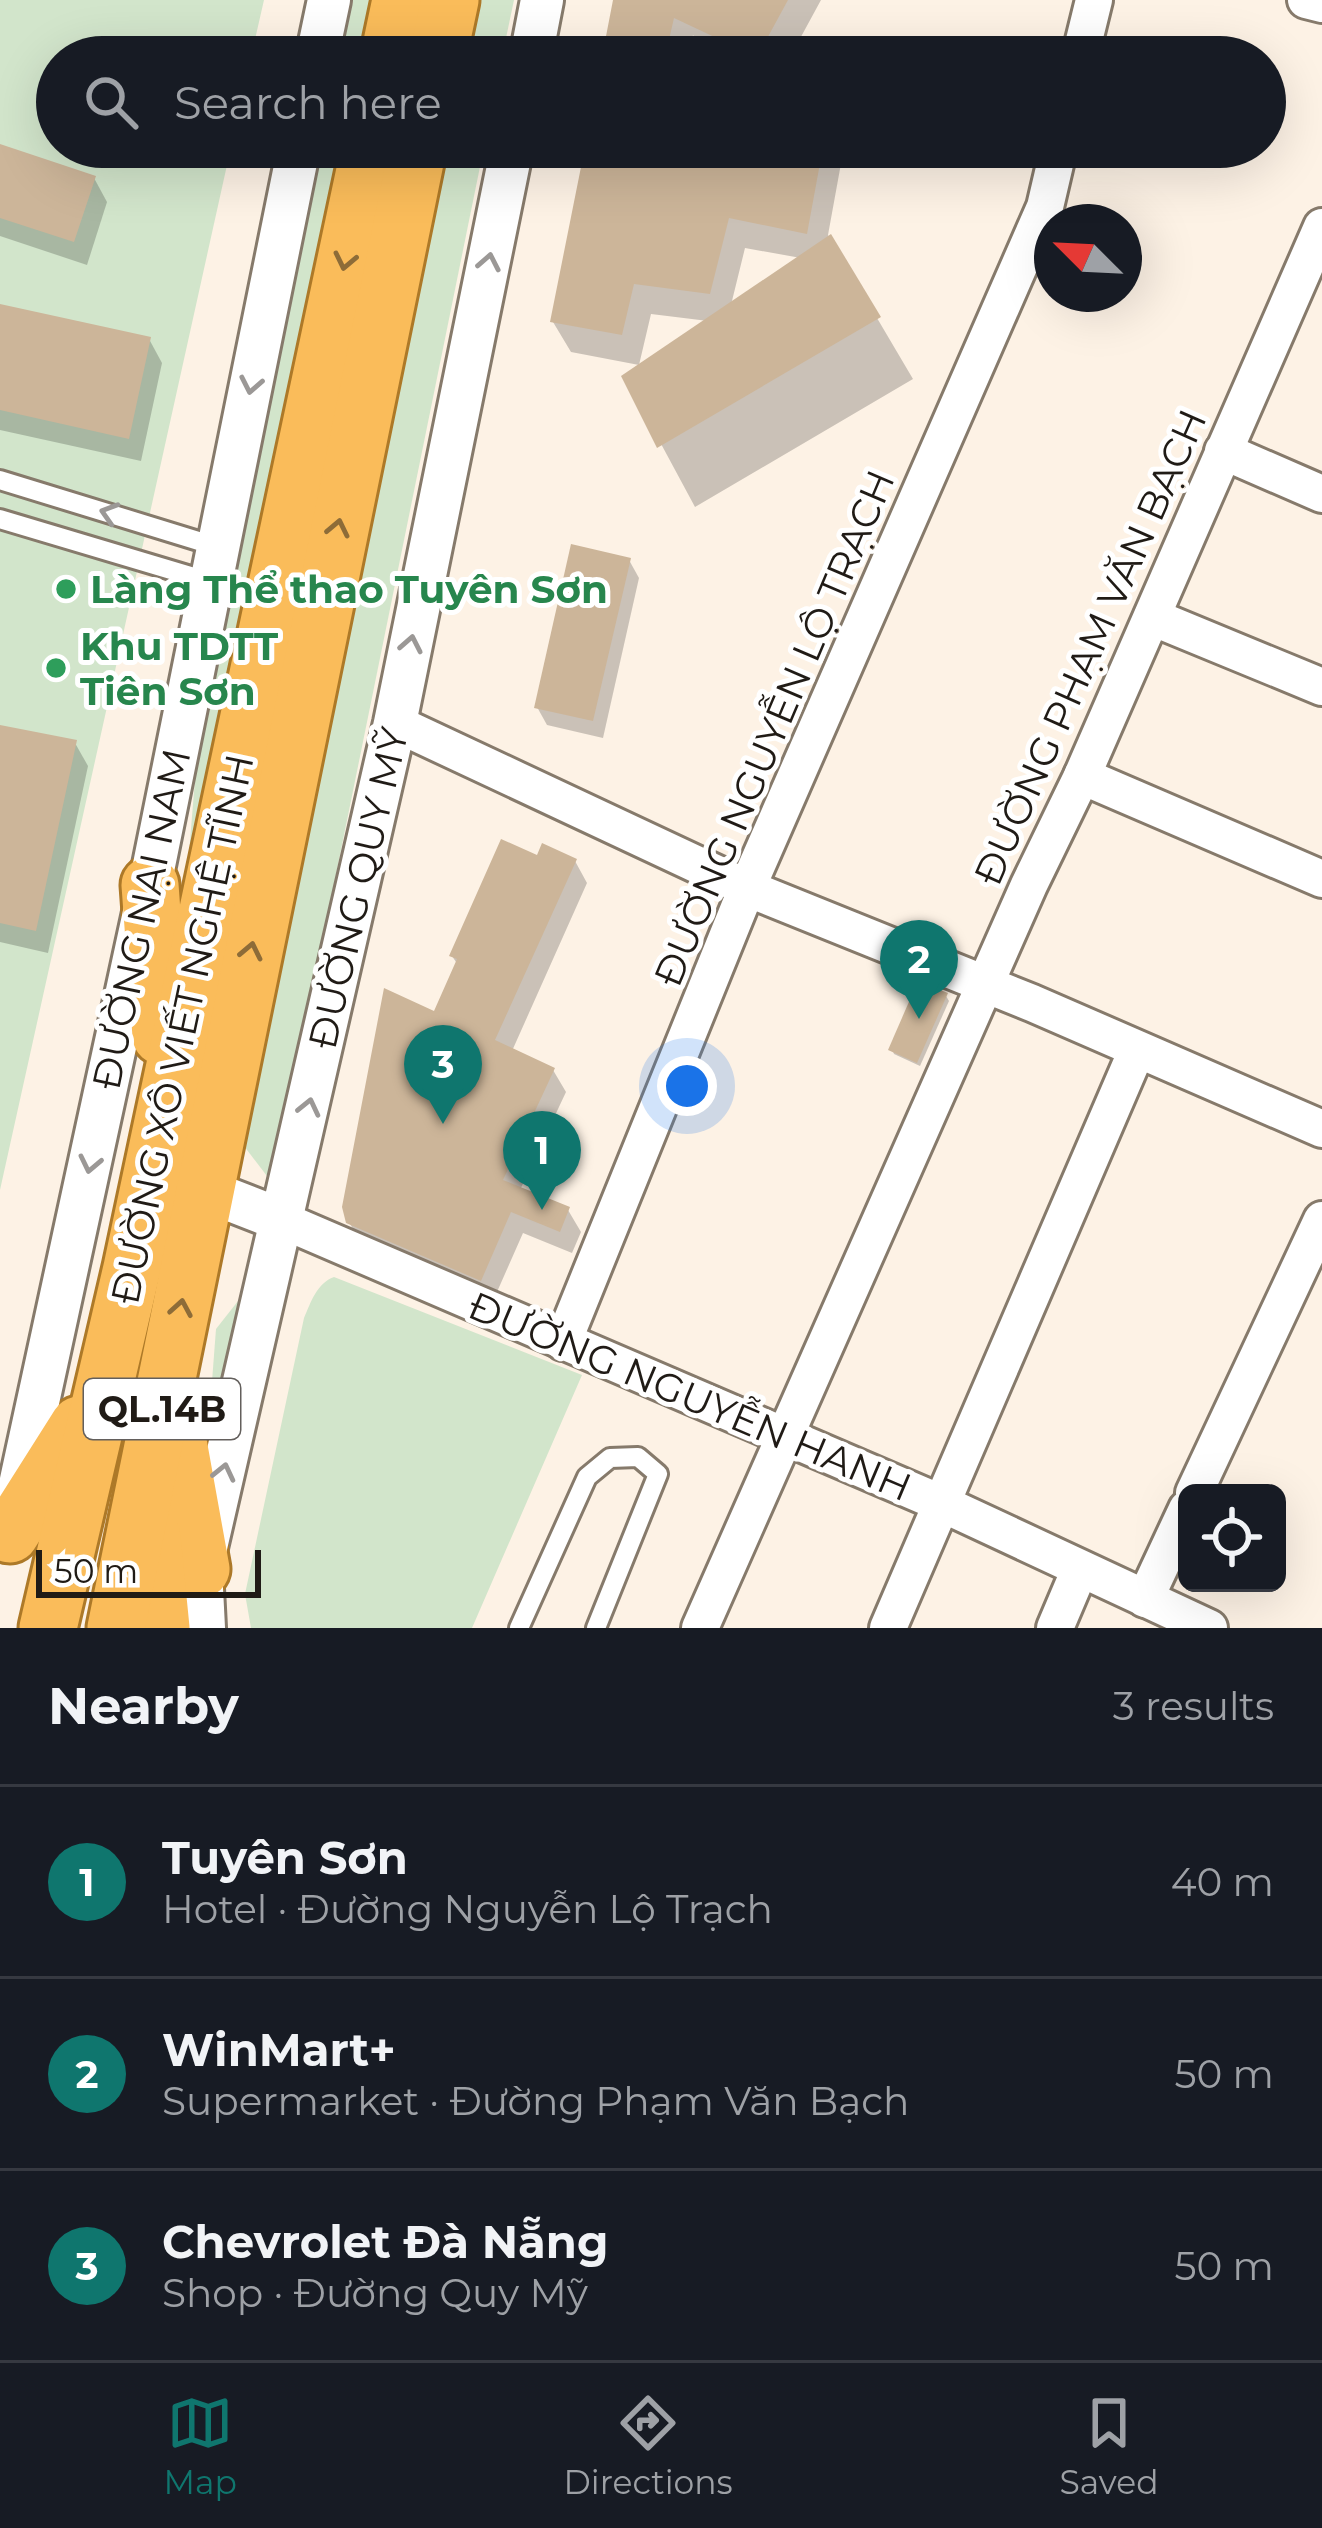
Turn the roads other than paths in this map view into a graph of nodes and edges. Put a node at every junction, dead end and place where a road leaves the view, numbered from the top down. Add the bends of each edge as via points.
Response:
1 (329, 0) edge
2 (401, 0) edge
3 (451, 0) edge
4 (542, 0) edge
5 (1094, 0) edge
6 (1306, 0) edge
7 (1322, 4) edge
8 (321, 36) edge
9 (393, 36) edge
10 (443, 36) edge
11 (535, 36) edge
12 (1085, 36) edge
13 (295, 168) edge
14 (366, 168) edge
15 (414, 168) edge
16 (508, 168) edge
17 (1054, 168) edge
18 (1322, 226) edge
19 (1223, 451) junction
20 (0, 480) edge
21 (1322, 494) edge
22 (0, 519) edge
23 (214, 564) junction
24 (1152, 617) junction
25 (1322, 687) edge
26 (395, 723) junction
27 (1082, 776) junction
28 (1322, 879) edge
29 (150, 885) junction
30 (747, 889) junction
31 (986, 984) junction
32 (1137, 1050) junction
33 (166, 1099) junction
34 (1322, 1129) edge
35 (202, 1189) junction
36 (1322, 1220) edge
37 (284, 1221) junction
38 (563, 1342) junction
39 (167, 1384) junction
40 (104, 1385) junction
41 (785, 1436) junction
42 (146, 1477) junction
43 (1199, 1484) edge
44 (943, 1504) junction
45 (5, 1540) edge
46 (1178, 1547) edge
47 (201, 1569) junction
48 (1080, 1569) junction
49 (1162, 1614) edge
50 (48, 1628) edge
51 (116, 1628) edge
52 (161, 1628) edge
53 (204, 1628) edge
54 (519, 1628) edge
55 (596, 1628) edge
56 (700, 1628) edge
57 (888, 1628) edge
58 (1054, 1628) edge
59 (1209, 1628) edge

1 - 8 street
2 - 9 highway
3 - 10 highway
4 - 11 street
5 - 12 street
6 - 7 street
13 -> 23 street, ĐƯỜNG NẠI NAM
14 -> 33 highway, ĐƯỜNG XÔ VIẾT NGHỆ TĨNH / QL.14B
35 -> 15 highway, ĐƯỜNG XÔ VIẾT NGHỆ TĨNH / QL.14B
26 -> 16 street, ĐƯỜNG QUY MỸ
17 - 30 street, ĐƯỜNG NGUYỄN LỘ TRẠCH via 1045,207
18 - 19 street, ĐƯỜNG PHẠM VĂN BẠCH
19 - 21 street
19 - 24 street, ĐƯỜNG PHẠM VĂN BẠCH
23 -> 20 lane
22 - 23 lane
23 - 29 street, ĐƯỜNG NẠI NAM
24 - 25 street
24 - 27 street, ĐƯỜNG PHẠM VĂN BẠCH
26 - 30 street
37 -> 26 street, ĐƯỜNG QUY MỸ
27 - 28 street
27 - 31 street, ĐƯỜNG PHẠM VĂN BẠCH
29 - 33 highway
29 -> 45 street, ĐƯỜNG NẠI NAM
30 - 31 street
30 - 38 street, ĐƯỜNG NGUYỄN LỘ TRẠCH
31 - 32 street
31 - 41 street, ĐƯỜNG PHẠM VĂN BẠCH
32 - 34 street
32 - 44 street
33 - 40 highway, ĐƯỜNG XÔ VIẾT NGHỆ TĨNH / QL.14B
35 - 37 street, ĐƯỜNG NGUYỄN HANH
39 -> 35 highway, ĐƯỜNG XÔ VIẾT NGHỆ TĨNH / QL.14B
36 - 43 street
37 - 38 street, ĐƯỜNG NGUYỄN HANH
47 -> 37 street, ĐƯỜNG QUY MỸ
38 - 41 street, ĐƯỜNG NGUYỄN HANH
39 - 42 highway, ĐƯỜNG XÔ VIẾT NGHỆ TĨNH / QL.14B
39 - 47 highway
40 - 45 highway
40 - 50 highway, ĐƯỜNG XÔ VIẾT NGHỆ TĨNH / QL.14B
41 - 44 street, ĐƯỜNG NGUYỄN HANH
41 - 56 street, ĐƯỜNG PHẠM VĂN BẠCH
42 - 51 highway, ĐƯỜNG XÔ VIẾT NGHỆ TĨNH / QL.14B
42 - 52 highway
44 - 48 street, ĐƯỜNG NGUYỄN HANH
44 - 57 street
46 - 49 street
47 - 53 street, ĐƯỜNG QUY MỸ
48 - 49 street, ĐƯỜNG NGUYỄN HANH
48 - 58 street
49 - 59 street, ĐƯỜNG NGUYỄN HANH
54 - 55 lane via 587,1477 610,1458 638,1457 658,1474

